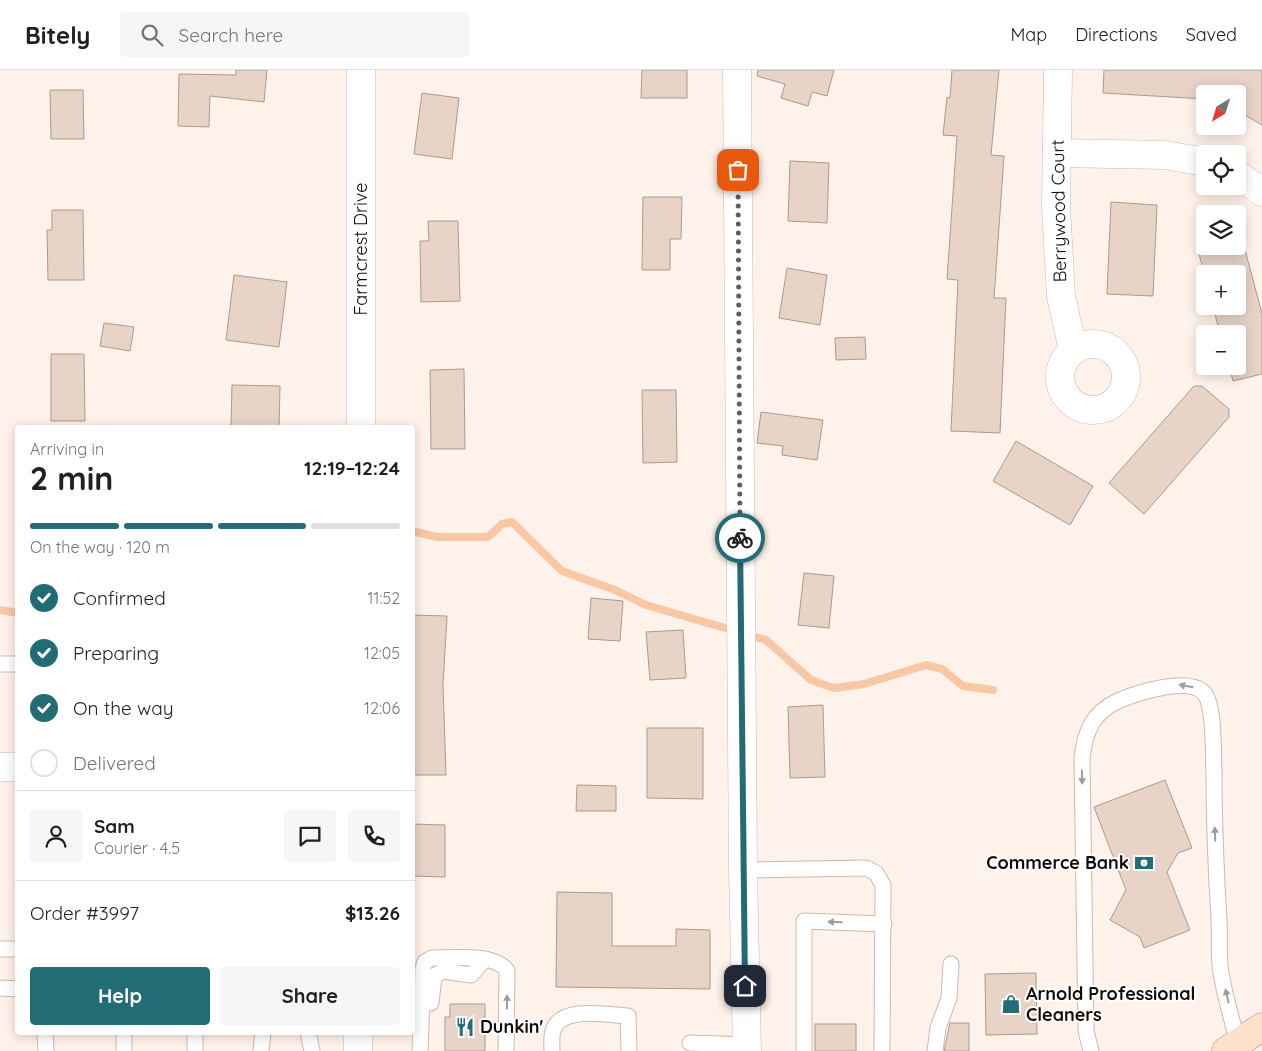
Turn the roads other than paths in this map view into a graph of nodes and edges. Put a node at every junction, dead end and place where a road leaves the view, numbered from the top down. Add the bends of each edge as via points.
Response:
1 (361, 70) edge
2 (737, 70) edge
3 (1058, 70) edge
4 (1058, 153) junction
5 (1196, 160) edge
6 (1246, 181) edge
7 (1262, 192) edge
8 (1074, 350) dead end
9 (361, 425) edge
10 (0, 664) edge
11 (15, 664) edge
12 (0, 767) edge
13 (15, 767) edge
14 (743, 870) junction
15 (884, 924) junction
16 (0, 949) edge
17 (15, 949) edge
18 (485, 959) junction
19 (951, 964) dead end
20 (0, 988) edge
21 (15, 989) edge
22 (1262, 1027) edge
23 (45, 1035) edge
24 (124, 1035) edge
25 (196, 1035) edge
26 (263, 1035) edge
27 (309, 1035) edge
28 (358, 1035) edge
29 (690, 1043) dead end
30 (1232, 1047) edge
31 (747, 1048) edge
32 (46, 1051) edge
33 (124, 1051) edge
34 (195, 1051) edge
35 (261, 1051) edge
36 (312, 1051) edge
37 (358, 1051) edge
38 (420, 1051) edge
39 (428, 1051) edge
40 (506, 1051) edge
41 (552, 1051) edge
42 (629, 1051) edge
43 (804, 1051) edge
44 (882, 1051) edge
45 (935, 1051) edge
46 (1091, 1051) edge

1 - 9 street, Farmcrest Drive
2 - 14 street
3 - 4 street, Berrywood Court
4 - 5 street via 1165,155
4 - 8 street, Berrywood Court via 1056,207 1061,296
6 - 7 street
10 - 11 lane
12 - 13 street
14 - 15 lane via 866,868 876,873 883,885
14 - 31 street
15 -> 43 lane via 804,921
15 - 44 lane
16 - 17 lane
18 - 38 lane via 432,958 425,962
18 - 39 lane via 471,975 443,971 434,976
40 -> 18 lane via 507,971 499,961
19 - 45 lane via 949,998 938,1028
20 - 21 lane
22 - 30 main road
23 - 32 lane
24 - 33 lane
25 - 34 lane
26 - 35 lane
27 - 36 lane
28 - 37 street
29 - 31 lane
30 -> 46 lane via 1221,971 1214,837 1213,730 1204,692 1179,684 1124,698 1105,707 1093,719 1084,737 1086,1032
41 - 42 lane via 553,1031 558,1022 568,1015 580,1014 628,1016

